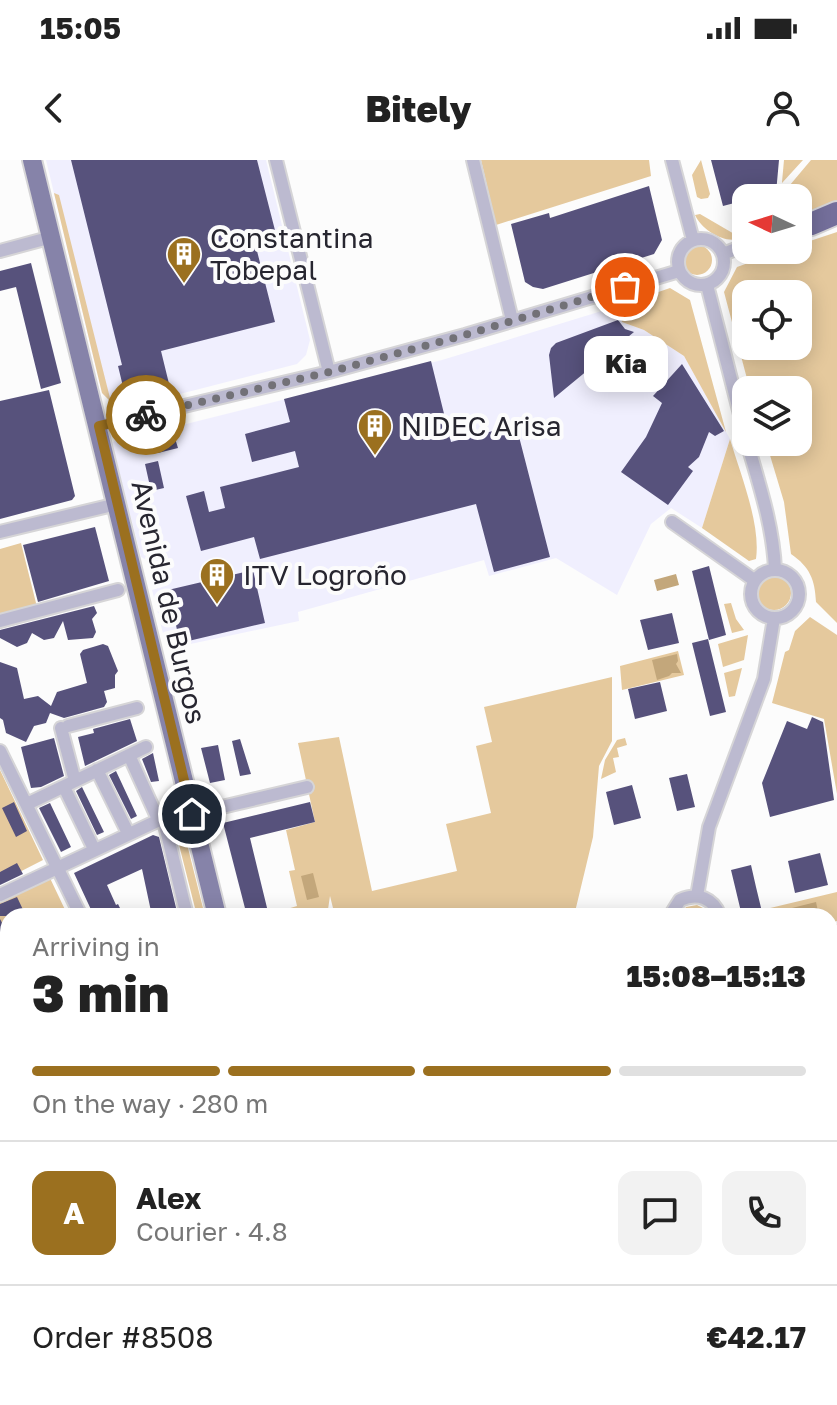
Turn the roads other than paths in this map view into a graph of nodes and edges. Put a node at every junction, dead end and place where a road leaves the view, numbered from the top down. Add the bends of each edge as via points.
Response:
1 (32, 160) edge
2 (276, 160) edge
3 (473, 160) edge
4 (672, 160) edge
5 (837, 216) edge
6 (812, 224) edge
7 (52, 237) junction
8 (693, 240) junction
9 (732, 250) edge
10 (0, 251) edge
11 (723, 254) junction
12 (679, 271) junction
13 (707, 285) junction
14 (512, 320) junction
15 (329, 372) junction
16 (732, 384) edge
17 (99, 426) junction
18 (751, 456) edge
19 (117, 504) junction
20 (672, 522) dead end
21 (0, 532) edge
22 (775, 569) junction
23 (754, 580) junction
24 (118, 590) dead end
25 (774, 618) junction
26 (0, 621) edge
27 (137, 708) dead end
28 (146, 747) dead end
29 (0, 751) edge
30 (129, 755) junction
31 (97, 770) junction
32 (69, 784) junction
33 (307, 787) dead end
34 (27, 804) junction
35 (190, 810) junction
36 (160, 818) junction
37 (128, 833) junction
38 (94, 849) junction
39 (58, 868) junction
40 (0, 895) edge
41 (697, 896) junction
42 (77, 908) edge
43 (185, 908) edge
44 (215, 908) edge
45 (675, 908) edge
46 (715, 908) edge

1 - 7 main road, Avenida de Burgos
2 - 15 street
3 - 14 street
4 - 8 street
5 - 6 highway
7 - 10 street
7 - 17 main road, Avenida de Burgos
8 - 11 street via 714,243
8 - 12 street via 681,249
9 - 11 street
11 - 13 street via 720,277
12 - 13 street via 687,282
12 - 14 street
13 - 16 street
14 - 15 street
15 - 17 street
17 - 19 main road, Avenida de Burgos
18 - 22 street via 767,509
19 - 21 street
19 - 35 main road, Avenida de Burgos
20 - 23 street
22 - 23 street
22 - 25 street via 795,579 799,594 789,614
23 - 25 street via 750,594 755,608
24 - 26 street
25 - 41 street via 764,679 709,827
27 - 32 street via 65,727
28 - 30 street
29 - 34 street
30 - 31 street
30 - 36 street
31 - 32 street
31 - 37 street
32 - 34 street
32 - 38 street
33 - 35 street
34 - 39 street
35 - 36 street
35 - 44 main road, Avenida de Burgos
36 - 37 street
36 - 43 street
37 - 38 street
38 - 39 street
39 - 40 street
39 - 42 street
41 - 45 street via 680,900
41 - 46 street

